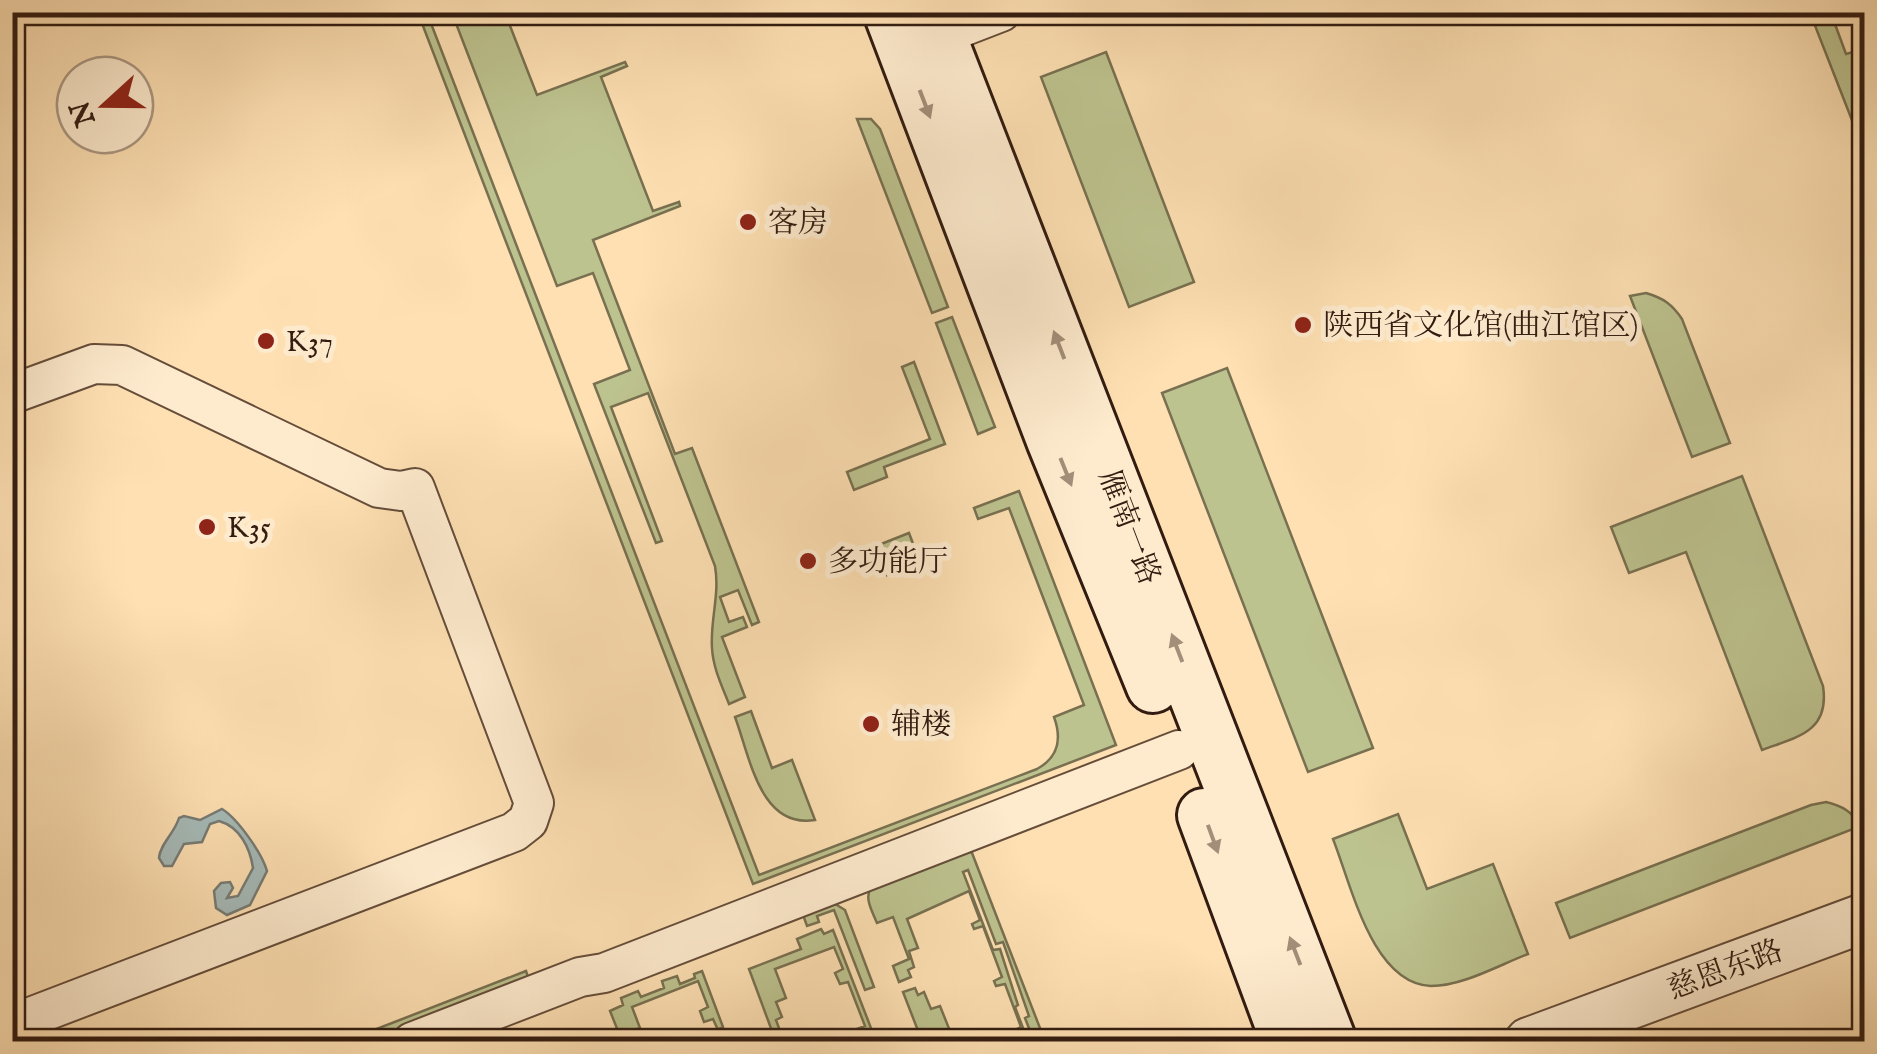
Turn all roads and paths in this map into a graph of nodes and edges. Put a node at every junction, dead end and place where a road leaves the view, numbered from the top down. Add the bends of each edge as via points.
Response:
1 (890, 12) edge
2 (1002, 12) edge
3 (935, 24) edge
4 (12, 394) edge
5 (1179, 750) junction
6 (1864, 918) edge
7 (12, 1024) edge
8 (412, 1042) edge
9 (1288, 1042) edge
10 (1330, 1042) edge
11 (1530, 1042) edge

1 -> 5 main road, 雁南一路
2 - 3 street
10 -> 3 main road, 雁南一路
4 - 7 street via 94,364 122,365 375,486 416,488 534,803 528,821 514,832
5 - 8 street
5 -> 9 main road, 雁南一路
6 - 11 street, 慈恩东路

